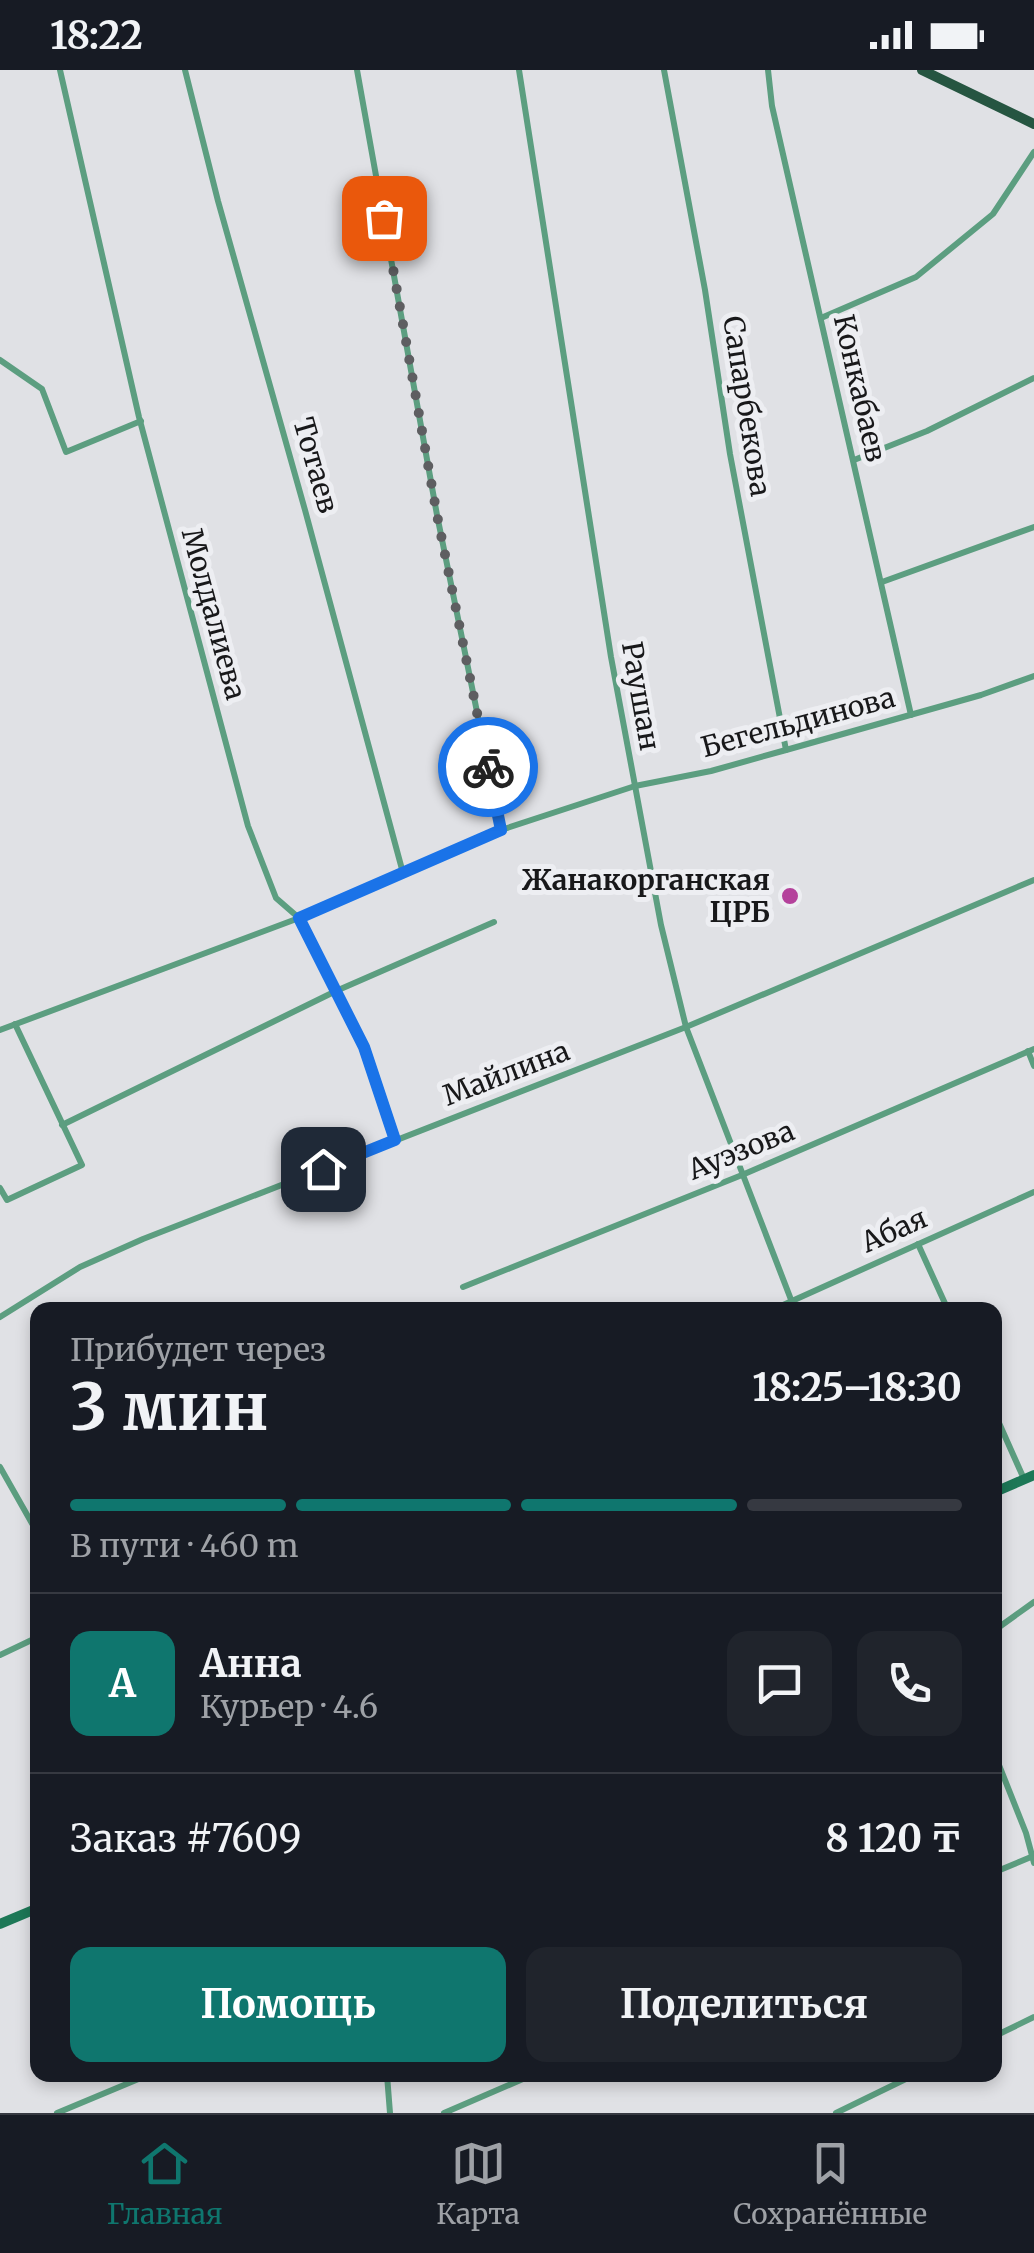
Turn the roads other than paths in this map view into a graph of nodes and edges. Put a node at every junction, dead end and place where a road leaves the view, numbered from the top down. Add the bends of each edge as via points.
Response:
1 (60, 70) edge
2 (185, 70) edge
3 (357, 70) edge
4 (519, 70) edge
5 (664, 70) edge
6 (768, 70) edge
7 (922, 70) edge
8 (1034, 124) edge
9 (1034, 152) edge
10 (821, 318) junction
11 (0, 360) edge
12 (1034, 378) edge
13 (141, 421) junction
14 (854, 460) junction
15 (1034, 527) edge
16 (882, 582) junction
17 (1034, 676) edge
18 (911, 715) junction
19 (786, 750) junction
20 (634, 786) junction
21 (501, 830) junction
22 (403, 873) junction
23 (1034, 880) edge
24 (299, 918) junction
25 (494, 922) dead end
26 (336, 991) junction
27 (14, 1024) junction
28 (686, 1027) junction
29 (0, 1030) edge
30 (1031, 1050) edge
31 (1034, 1066) edge
32 (62, 1124) junction
33 (395, 1140) junction
34 (742, 1175) junction
35 (0, 1188) edge
36 (1034, 1192) edge
37 (918, 1244) junction
38 (463, 1287) dead end
39 (791, 1302) edge
40 (801, 1302) edge
41 (944, 1302) edge
42 (0, 1317) edge
43 (1002, 1427) edge
44 (0, 1467) edge
45 (1029, 1477) edge
46 (1002, 1489) edge
47 (30, 1520) edge
48 (1034, 1602) edge
49 (1002, 1625) edge
50 (30, 1641) edge
51 (0, 1654) edge
52 (1002, 1773) edge
53 (1033, 1858) edge
54 (1002, 1869) edge
55 (30, 1911) edge
56 (0, 1924) edge
57 (1034, 2017) edge
58 (1002, 2033) edge
59 (131, 2082) edge
60 (388, 2082) edge
61 (516, 2082) edge
62 (900, 2082) edge
63 (57, 2113) edge
64 (390, 2113) edge
65 (444, 2113) edge
66 (836, 2113) edge

1 - 13 street, Молдалиева
2 - 22 street, Тотаев
3 - 21 street
4 - 20 street, Раушан
5 - 19 street, Сапарбекова
6 - 10 street, Конкабаев
7 - 8 main road
9 - 10 street via 993,214 916,278
10 - 14 street, Конкабаев
11 - 13 street via 42,388 66,452
12 - 14 street
13 - 24 street, Молдалиева via 248,826 276,898
14 - 16 street, Конкабаев
15 - 16 street
16 - 18 street, Конкабаев
17 - 18 street, Бегельдинова
18 - 19 street, Бегельдинова
19 - 20 street, Бегельдинова
20 - 21 street, Бегельдинова
20 - 28 street, Раушан
21 - 22 street, Бегельдинова
22 - 24 street, Бегельдинова
23 - 28 street, Майлина
24 - 26 street, Молдалиева
24 - 27 street, Бегельдинова
25 - 26 street
26 - 32 street
26 - 33 street, Молдалиева via 364,1047
27 - 29 street, Бегельдинова
27 - 32 street
28 - 33 street, Майлина
28 - 34 street, Раушан
30 - 31 street
30 - 34 street, Ауэзова
32 - 35 street via 82,1166 6,1200
33 - 42 street, Майлина via 143,1239
34 - 38 street, Ауэзова
34 - 39 street, Раушан
36 - 37 street, Абая
37 - 40 street, Абая
37 - 41 street
43 - 45 street
44 - 47 street
45 - 46 main road
48 - 49 street
50 - 51 street
52 - 53 street
53 - 54 street
55 - 56 main road
57 - 58 street
59 - 63 street
60 - 64 street
61 - 65 street
62 - 66 street

